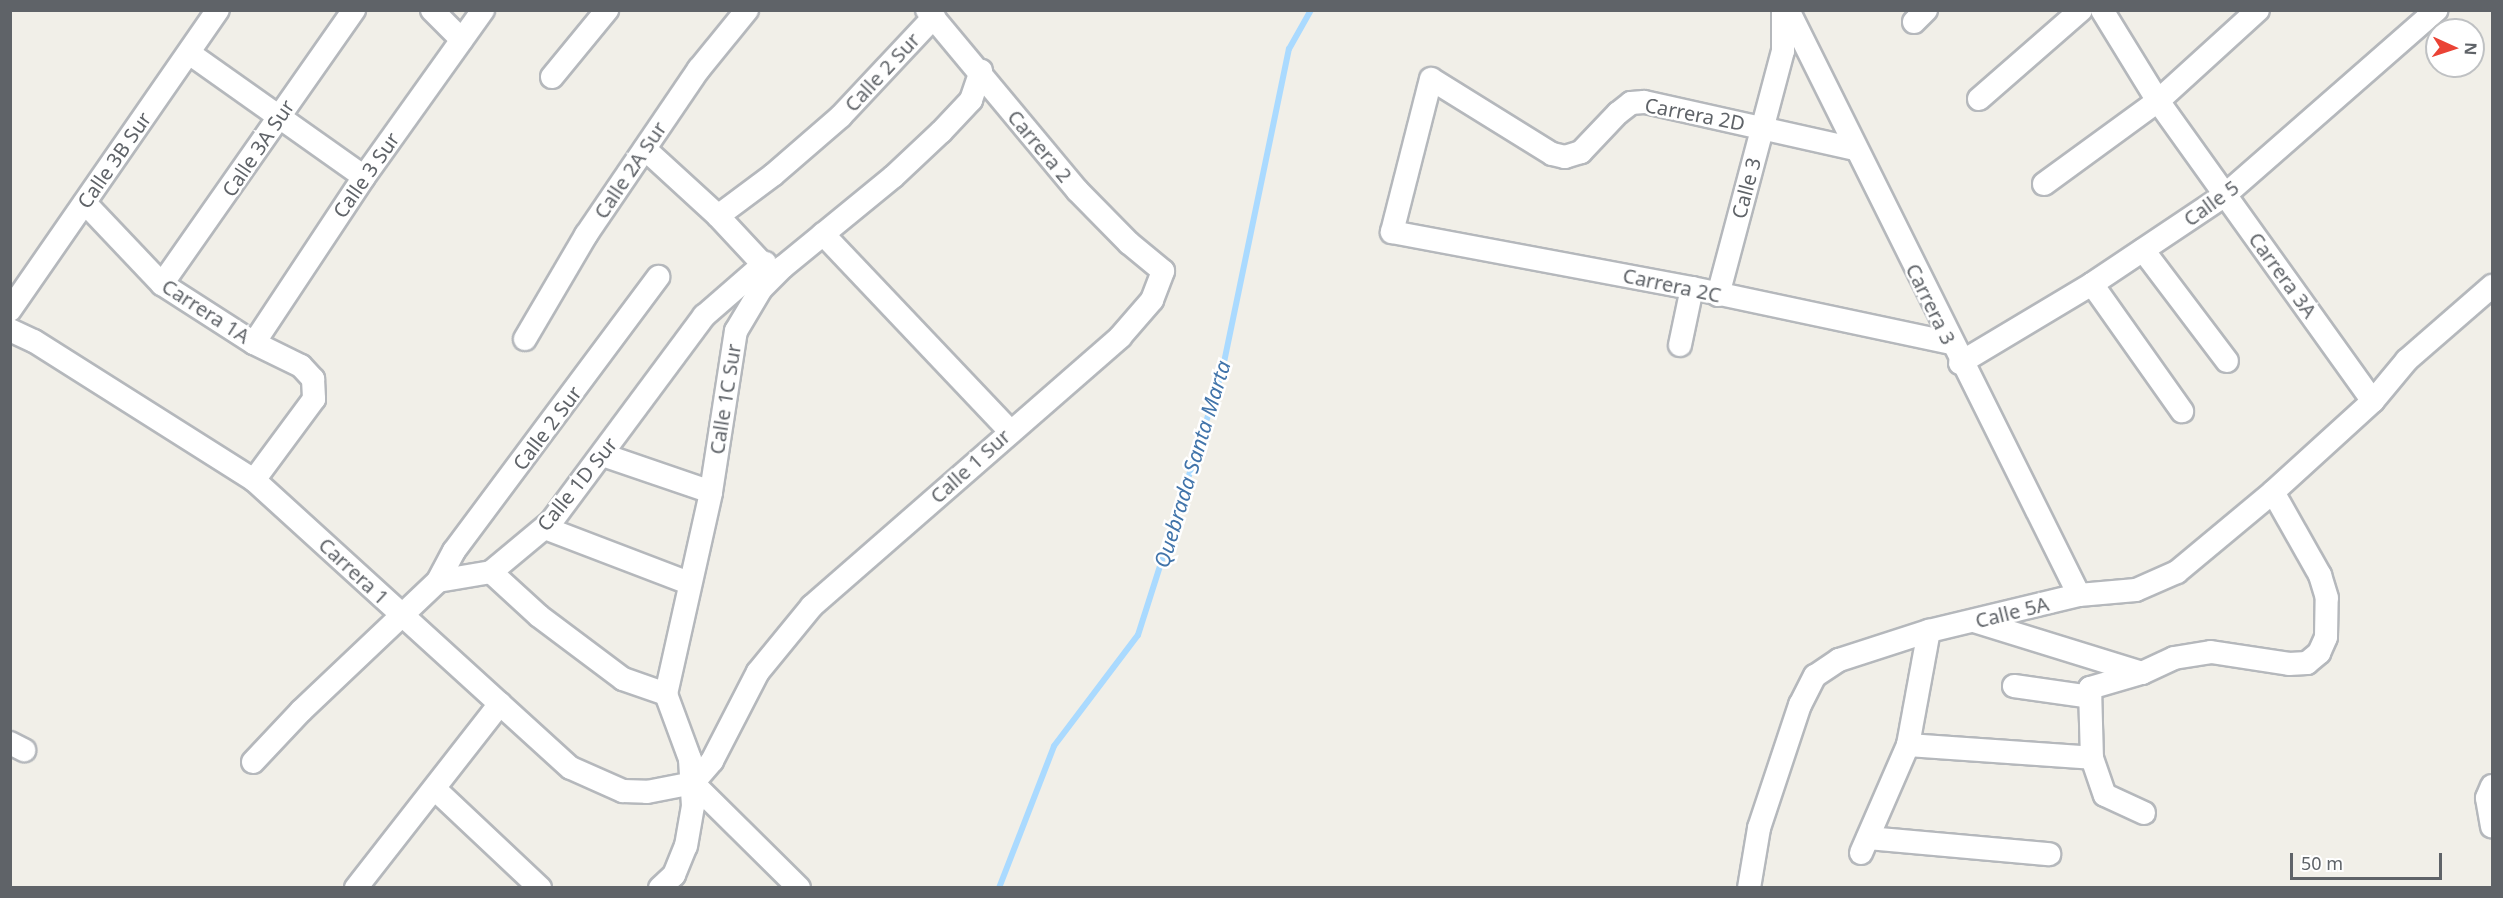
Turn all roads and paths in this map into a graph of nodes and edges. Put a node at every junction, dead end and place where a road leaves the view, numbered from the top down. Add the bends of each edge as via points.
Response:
1 (219, 10) edge
2 (354, 10) edge
3 (432, 10) edge
4 (483, 10) edge
5 (607, 10) edge
6 (747, 10) edge
7 (1783, 10) edge
8 (1788, 10) edge
9 (2081, 10) edge
10 (2102, 10) edge
11 (2258, 10) edge
12 (2436, 10) edge
13 (930, 14) edge
14 (462, 40) junction
15 (189, 53) junction
16 (981, 70) junction
17 (552, 77) dead end
18 (1979, 99) dead end
19 (2158, 101) junction
20 (279, 118) junction
21 (1762, 128) junction
22 (645, 148) junction
23 (1855, 149) junction
24 (364, 177) junction
25 (2044, 184) dead end
26 (2225, 195) junction
27 (85, 203) junction
28 (718, 216) junction
29 (1392, 232) joint
30 (823, 234) junction
31 (2144, 250) junction
32 (770, 269) junction
33 (1163, 271) joint
34 (658, 277) dead end
35 (162, 284) junction
36 (2092, 284) junction
37 (2493, 286) edge
38 (1692, 288) junction
39 (1718, 295) junction
40 (10, 310) edge
41 (10, 330) edge
42 (525, 339) dead end
43 (254, 343) junction
44 (1680, 345) dead end
45 (1956, 353) junction
46 (2226, 361) dead end
47 (2373, 401) junction
48 (2182, 411) dead end
49 (1009, 430) junction
50 (603, 454) junction
51 (254, 480) junction
52 (711, 492) junction
53 (2273, 492) junction
54 (545, 528) junction
55 (491, 572) junction
56 (438, 581) junction
57 (689, 583) junction
58 (2079, 596) junction
59 (401, 615) junction
60 (1974, 621) junction
61 (1929, 631) junction
62 (2142, 673) junction
63 (2014, 686) dead end
64 (666, 694) junction
65 (2090, 697) junction
66 (500, 704) junction
67 (1908, 745) junction
68 (2092, 758) junction
69 (253, 762) dead end
70 (693, 783) junction
71 (2493, 786) edge
72 (436, 790) junction
73 (2144, 813) dead end
74 (2493, 827) edge
75 (2049, 854) dead end
76 (356, 888) edge
77 (540, 888) edge
78 (660, 888) edge
79 (799, 888) edge
80 (1749, 888) edge

1 - 15 street, Calle 3B Sur
2 - 20 street, Calle 3A Sur
3 - 14 street
4 - 14 street, Calle 3 Sur
5 - 17 street
6 - 22 street, Calle 2A Sur via 699,69
7 - 21 street, Calle 3 via 1783,51
8 - 23 street, Carrera 3
9 - 18 street
10 - 19 street, Carrera 3A
11 - 19 street
12 - 26 street, Calle 5
13 - 16 street, Carrera 2
13 - 28 street, Calle 2 Sur via 841,116
14 - 24 street, Calle 3 Sur
15 - 20 street
15 - 27 street, Calle 3B Sur
16 - 30 street, Calle 1C Sur via 970,100 941,132
16 - 33 street, Carrera 2 via 1023,129 1077,190
19 - 25 street
19 - 26 street, Carrera 3A
20 - 24 street
20 - 35 street, Calle 3A Sur
21 - 23 street, Carrera 2D
21 - 29 street, Carrera 2D via 1644,102 1631,103 1581,153 1565,157 1552,154 1431,79
21 - 39 street, Calle 3
22 - 28 street
22 - 42 street, Calle 2A Sur via 586,235
23 - 45 street, Carrera 3
24 - 43 street, Calle 3 Sur
26 - 31 street, Calle 5
26 - 47 street, Carrera 3A
27 - 35 street, Carrera 1A
27 - 40 street, Calle 3B Sur
28 - 32 street
29 - 38 street, Carrera 2C
30 - 32 street, Calle 1C Sur
30 - 49 street
31 - 36 street, Calle 5
31 - 46 street
32 - 50 street, Calle 1D Sur via 704,316
32 - 52 street, Calle 1C Sur via 736,331
33 - 49 street, Calle 1 Sur via 1152,300 1120,337
34 - 56 street, Calle 2 Sur via 454,551
35 - 43 street, Carrera 1A
36 - 45 street, Calle 5
36 - 48 street
37 - 47 street via 2407,360
38 - 39 street, Carrera 2C
38 - 44 street
39 - 45 street, Carrera 2C
41 - 51 street, Carrera 1 via 34,341
43 - 51 street, Carrera 1A via 301,366 313,380 314,399
45 - 58 street, Carrera 3
47 - 53 street, Calle 5A
49 - 70 street, Calle 1 Sur via 812,606 768,657 712,761
50 - 52 street
50 - 54 street, Calle 1D Sur
51 - 59 street, Carrera 1
52 - 57 street, Calle 1C Sur
53 - 58 street, Calle 5A via 2176,572 2136,590
53 - 62 street via 2320,575 2327,598 2326,637 2319,653 2307,663 2289,664 2211,652 2174,658
54 - 55 street, Calle 1D Sur
54 - 57 street
55 - 56 street, Calle 1D Sur
55 - 64 street via 539,616 623,679
56 - 59 street
57 - 64 street, Calle 1C Sur
58 - 60 street, Calle 5A
59 - 66 street, Carrera 1
59 - 69 street
60 - 61 street, Calle 5A
60 - 62 street
61 - 67 street
61 - 80 street, Calle 5A via 1839,660 1815,676 1800,705 1759,828
62 - 65 street via 2098,682 2090,688
63 - 65 street
64 - 70 street via 690,759
65 - 68 street
66 - 70 street, Carrera 1 via 571,768 623,791 647,792
66 - 72 street
67 - 68 street
67 - 75 street via 1864,845
68 - 73 street via 2106,795
70 - 78 street via 686,846 674,875
70 - 79 street
71 - 74 street via 2487,798
72 - 76 street
72 - 77 street

